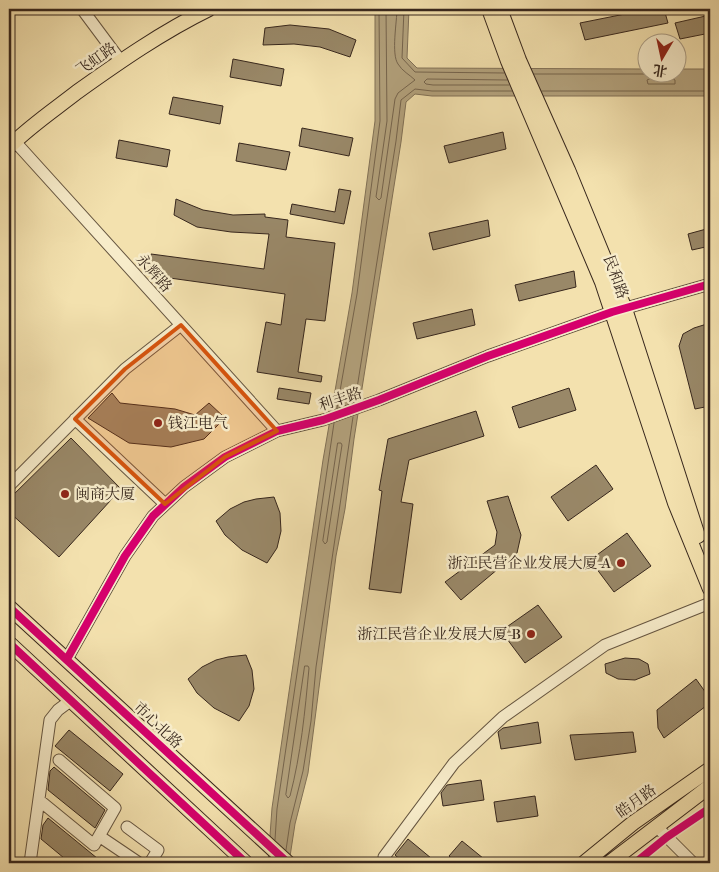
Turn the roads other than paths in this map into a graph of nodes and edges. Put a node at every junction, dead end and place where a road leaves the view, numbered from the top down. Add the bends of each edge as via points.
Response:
1 (82, 9) edge
2 (193, 9) edge
3 (209, 9) edge
4 (489, 9) edge
5 (500, 9) edge
6 (117, 56) junction
7 (10, 139) edge
8 (710, 284) edge
9 (618, 311) junction
10 (181, 326) junction
11 (75, 419) junction
12 (277, 431) junction
13 (9, 486) edge
14 (165, 504) junction
15 (710, 567) edge
16 (710, 589) edge
17 (710, 603) edge
18 (9, 607) edge
19 (9, 643) edge
20 (67, 659) junction
21 (70, 701) junction
22 (59, 760) dead end
23 (710, 769) edge
24 (710, 786) edge
25 (39, 800) junction
26 (656, 826) junction
27 (126, 827) dead end
28 (99, 836) junction
29 (384, 857) dead end
30 (30, 863) edge
31 (140, 863) edge
32 (150, 863) edge
33 (246, 863) edge
34 (288, 863) edge
35 (584, 863) edge
36 (610, 863) edge
37 (692, 863) edge

1 - 6 street
2 - 6 main road, 飞虹路 via 172,19
3 - 7 main road, 飞虹路 via 110,68
4 - 9 main road, 民和路 via 602,282
5 - 9 main road, 民和路 via 568,170
6 - 7 main road, 飞虹路
7 - 10 street, 永辉路
8 - 9 street, 利丰路
9 - 12 street, 利丰路 via 488,356 380,400 323,420
9 - 15 main road, 民和路
9 - 16 main road, 民和路 via 674,503
10 - 11 street via 125,369
10 - 12 street, 永辉路
11 - 13 street
11 - 14 street
12 - 14 street, 利丰路 via 224,457
14 - 20 street, 利丰路 via 125,556
17 - 29 street via 605,645 503,717 454,763
18 - 20 main road, 市心北路
19 - 21 main road
20 - 34 main road, 市心北路
21 - 25 street via 50,720
21 - 33 main road
22 - 28 street via 115,808
23 - 35 main road, 皓月路 via 633,823
24 - 26 main road
25 - 28 street via 94,845
25 - 30 street
26 - 36 main road
26 - 37 street
27 - 32 street via 158,850
28 - 31 street

